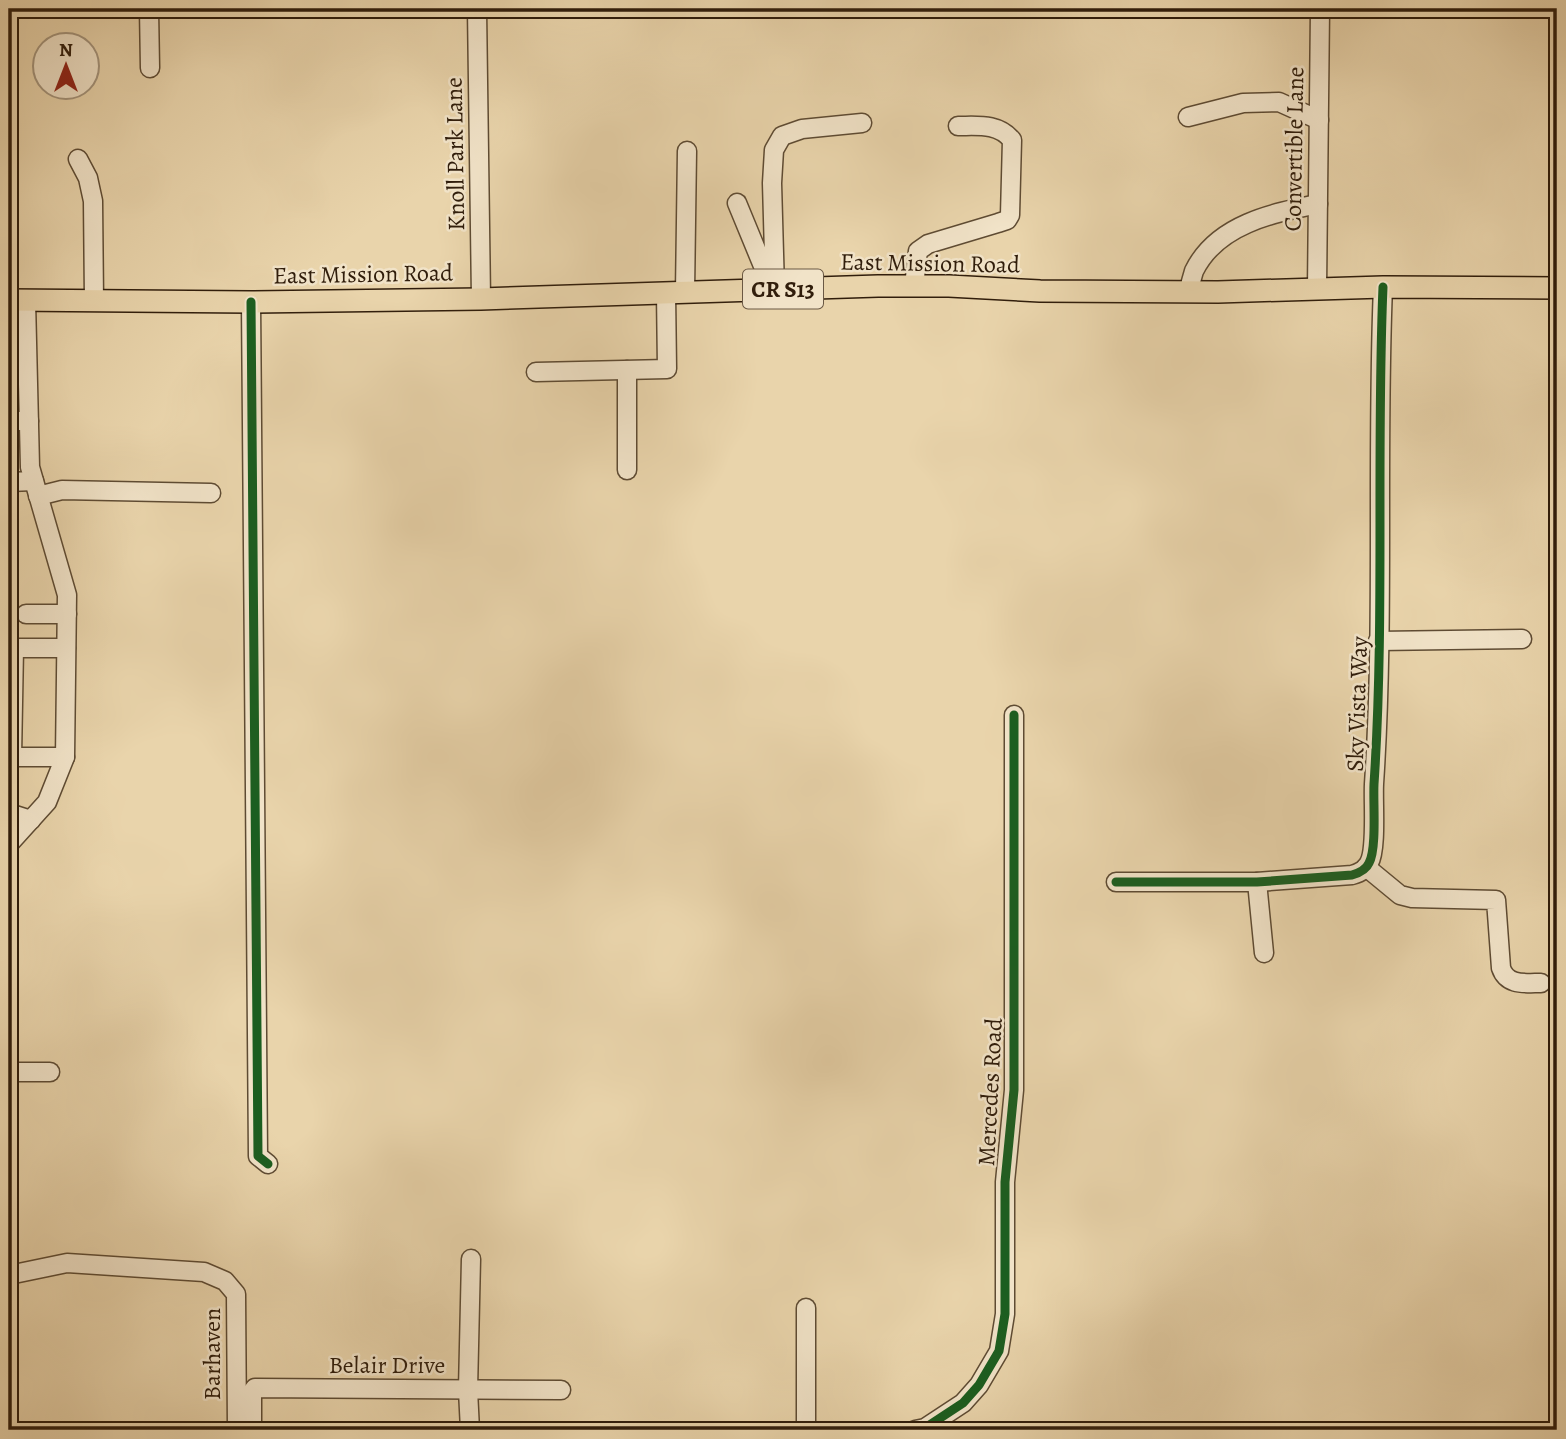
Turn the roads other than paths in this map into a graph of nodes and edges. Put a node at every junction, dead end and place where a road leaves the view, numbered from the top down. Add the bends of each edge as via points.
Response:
1 (149, 9) edge
2 (477, 9) edge
3 (1320, 9) edge
4 (150, 68) dead end
5 (1188, 117) dead end
6 (1319, 120) junction
7 (862, 124) dead end
8 (958, 126) dead end
9 (687, 151) dead end
10 (78, 159) dead end
11 (737, 203) dead end
12 (1318, 204) junction
13 (914, 286) junction
14 (1384, 287) junction
15 (1557, 288) edge
16 (771, 289) junction
17 (1317, 289) junction
18 (1189, 292) junction
19 (676, 293) junction
20 (481, 299) junction
21 (18, 300) edge
22 (94, 301) junction
23 (251, 302) junction
24 (627, 370) junction
25 (536, 372) dead end
26 (9, 421) edge
27 (29, 421) junction
28 (627, 470) dead end
29 (9, 482) edge
30 (36, 488) junction
31 (211, 494) dead end
32 (26, 614) dead end
33 (66, 614) junction
34 (1522, 639) dead end
35 (1378, 641) junction
36 (11, 648) edge
37 (66, 648) junction
38 (1014, 715) dead end
39 (11, 757) edge
40 (65, 757) junction
41 (9, 813) edge
42 (31, 820) junction
43 (9, 844) edge
44 (1366, 867) junction
45 (1116, 882) dead end
46 (1257, 882) junction
47 (1264, 953) dead end
48 (1541, 983) dead end
49 (9, 1072) edge
50 (50, 1072) dead end
51 (268, 1164) dead end
52 (471, 1259) dead end
53 (9, 1275) edge
54 (806, 1308) dead end
55 (468, 1390) junction
56 (561, 1390) dead end
57 (237, 1430) edge
58 (252, 1430) edge
59 (470, 1430) edge
60 (806, 1430) edge
61 (915, 1430) edge

1 - 4 street
2 - 20 street, Knoll Park Lane
3 - 6 street, Convertible Lane
5 - 6 street via 1243,103 1279,102
6 - 12 street, Convertible Lane
7 - 16 street via 802,129 782,136 774,150
8 - 13 street via 992,127 1012,140 1010,215 918,251
9 - 19 street
10 - 22 street via 93,201
11 - 16 street
12 - 17 street, Convertible Lane
12 - 18 street via 1267,215 1233,230 1209,251 1195,271
13 - 16 main road, East Mission Road / CR S13
13 - 18 main road, East Mission Road / CR S13
14 - 15 main road, East Mission Road / CR S13
14 - 17 main road, East Mission Road / CR S13
14 - 35 street, Sky Vista Way
16 - 19 main road, East Mission Road / CR S13
17 - 18 main road, East Mission Road / CR S13
19 - 20 main road, East Mission Road / CR S13
19 - 24 street via 667,369
20 - 23 main road, East Mission Road / CR S13
21 - 22 main road, East Mission Road / CR S13
21 - 27 street
22 - 23 main road, East Mission Road / CR S13
23 - 51 street via 258,1156
24 - 25 street
24 - 28 street
26 - 27 street
27 - 30 street via 30,467
29 - 30 street
30 - 31 street
30 - 33 street via 67,596
32 - 33 street
33 - 37 street
34 - 35 street
35 - 44 street, Sky Vista Way via 1374,837
36 - 37 street
36 - 39 street
37 - 40 street
38 - 61 street, Mercedes Road via 1014,1090 1005,1182 1005,1314 999,1351 979,1385 963,1403
39 - 40 street
40 - 42 street via 47,802
41 - 42 street
42 - 43 street
44 - 46 street via 1352,875
44 - 48 street via 1400,895 1496,900 1503,975 1513,982
45 - 46 street
46 - 47 street
49 - 50 street
52 - 55 street
53 - 57 street, Barhaven via 67,1263 204,1272 225,1282 236,1294
54 - 60 street
55 - 56 street, Belair Drive
55 - 58 street, Belair Drive via 255,1388
55 - 59 street

